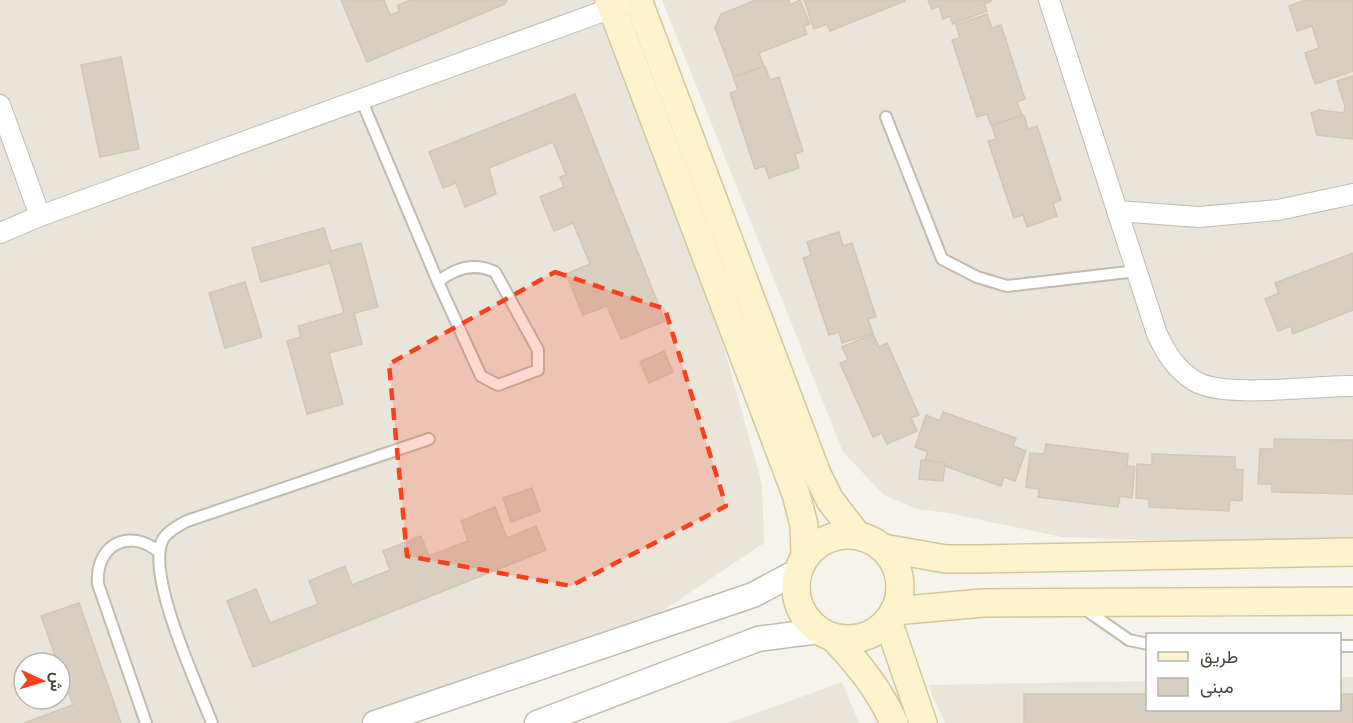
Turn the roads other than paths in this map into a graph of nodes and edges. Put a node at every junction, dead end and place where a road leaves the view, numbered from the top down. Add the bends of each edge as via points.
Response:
1 (638, 0) edge
2 (1049, 0) edge
3 (618, 3) edge
4 (361, 99) junction
5 (0, 105) edge
6 (886, 117) dead end
7 (1353, 194) edge
8 (1117, 211) junction
9 (40, 216) junction
10 (0, 233) edge
11 (1137, 271) junction
12 (438, 282) junction
13 (1353, 371) edge
14 (1329, 386) junction
15 (1353, 386) edge
16 (429, 439) dead end
17 (857, 535) junction
18 (883, 548) junction
19 (159, 552) junction
20 (1353, 552) edge
21 (801, 564) junction
22 (1353, 601) edge
23 (1075, 602) junction
24 (891, 616) junction
25 (826, 634) junction
26 (1146, 644) edge
27 (578, 717) edge
28 (146, 723) edge
29 (212, 723) edge
30 (375, 723) edge
31 (537, 723) edge
32 (894, 723) edge
33 (923, 723) edge

1 - 17 main road via 817,474 830,500
2 - 8 street
3 - 4 street
3 - 21 main road via 796,494 804,525
4 - 9 street
4 - 12 lane
5 - 9 street
6 - 11 lane via 942,259 977,277 1007,286
7 - 8 street via 1278,210 1199,217
8 - 11 street
9 - 10 street
11 - 14 street via 1157,334 1170,360 1195,381 1227,391
12 - 12 lane via 481,376 498,385 538,370 538,350 495,272 482,266 453,270
13 - 14 street
14 - 15 street
16 - 19 lane via 187,521 163,539
17 - 18 main road
17 - 21 main road via 828,538 815,545
18 - 20 main road via 925,556 978,559
18 - 24 main road via 900,577 900,595
19 - 28 lane via 146,541 128,540 106,550 97,568 98,584
19 - 29 lane via 160,577 172,619
21 - 25 main road via 795,588 798,605 806,619
21 - 30 street via 753,595
22 - 23 main road
23 - 24 main road via 983,603
23 - 26 lane via 1129,640
24 - 25 main road via 873,633 854,639
24 - 33 main road
25 - 27 street via 758,639
25 - 32 main road via 867,674
27 - 31 street

